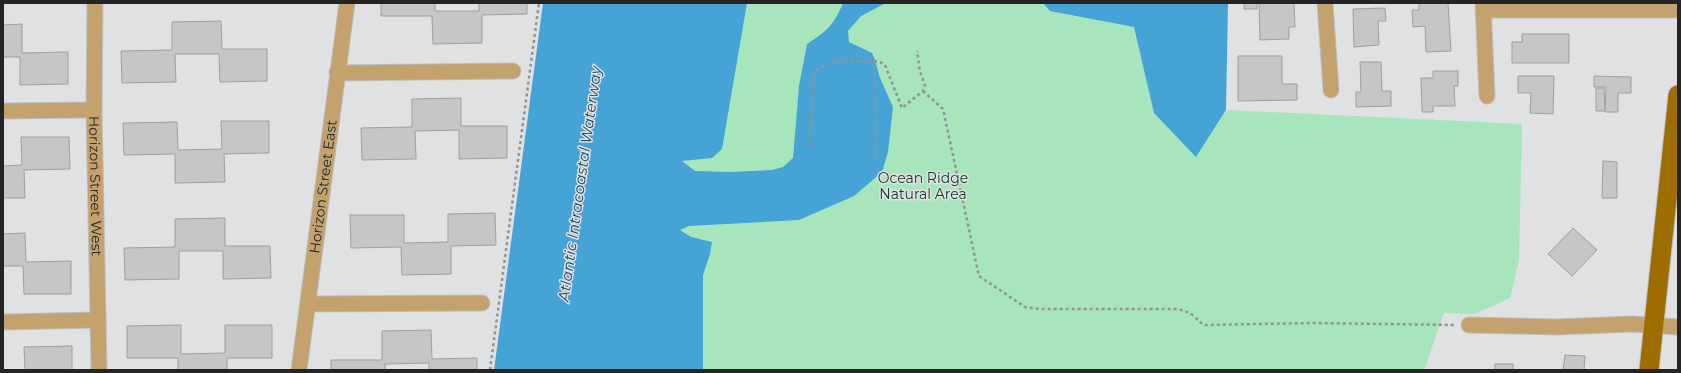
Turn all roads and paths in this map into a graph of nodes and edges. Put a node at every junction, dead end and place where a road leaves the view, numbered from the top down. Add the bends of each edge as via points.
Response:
1 (95, 3) edge
2 (346, 3) edge
3 (539, 3) edge
4 (1325, 3) edge
5 (1484, 6) edge
6 (1678, 10) edge
7 (917, 51) dead end
8 (874, 61) junction
9 (514, 70) dead end
10 (337, 73) junction
11 (1331, 90) dead end
12 (923, 92) junction
13 (1678, 95) edge
14 (1487, 96) dead end
15 (94, 110) junction
16 (3, 111) edge
17 (810, 147) dead end
18 (876, 159) dead end
19 (482, 303) dead end
20 (308, 304) junction
21 (98, 320) junction
22 (3, 322) edge
23 (1469, 325) joint
24 (1654, 325) junction
25 (1678, 327) edge
26 (99, 370) edge
27 (299, 370) edge
28 (490, 370) edge
29 (1649, 370) edge

1 - 15 street, Horizon Street West
2 - 10 street, Horizon Street East
3 - 28 path
4 - 11 street
5 - 6 street
5 - 14 street
7 - 12 path via 925,86
8 - 12 path via 885,65 902,108
8 - 17 path via 838,60 815,70
8 - 18 path
9 - 10 street
10 - 20 street, Horizon Street East
12 - 23 path via 943,109 980,276 1025,307 1178,309 1188,312 1199,323 1205,325
13 - 24 main road
15 - 16 street
15 - 21 street, Horizon Street West
19 - 20 street
20 - 27 street, Horizon Street East
21 - 22 street
21 - 26 street, Horizon Street West
23 - 24 street
24 - 25 street
24 - 29 main road

